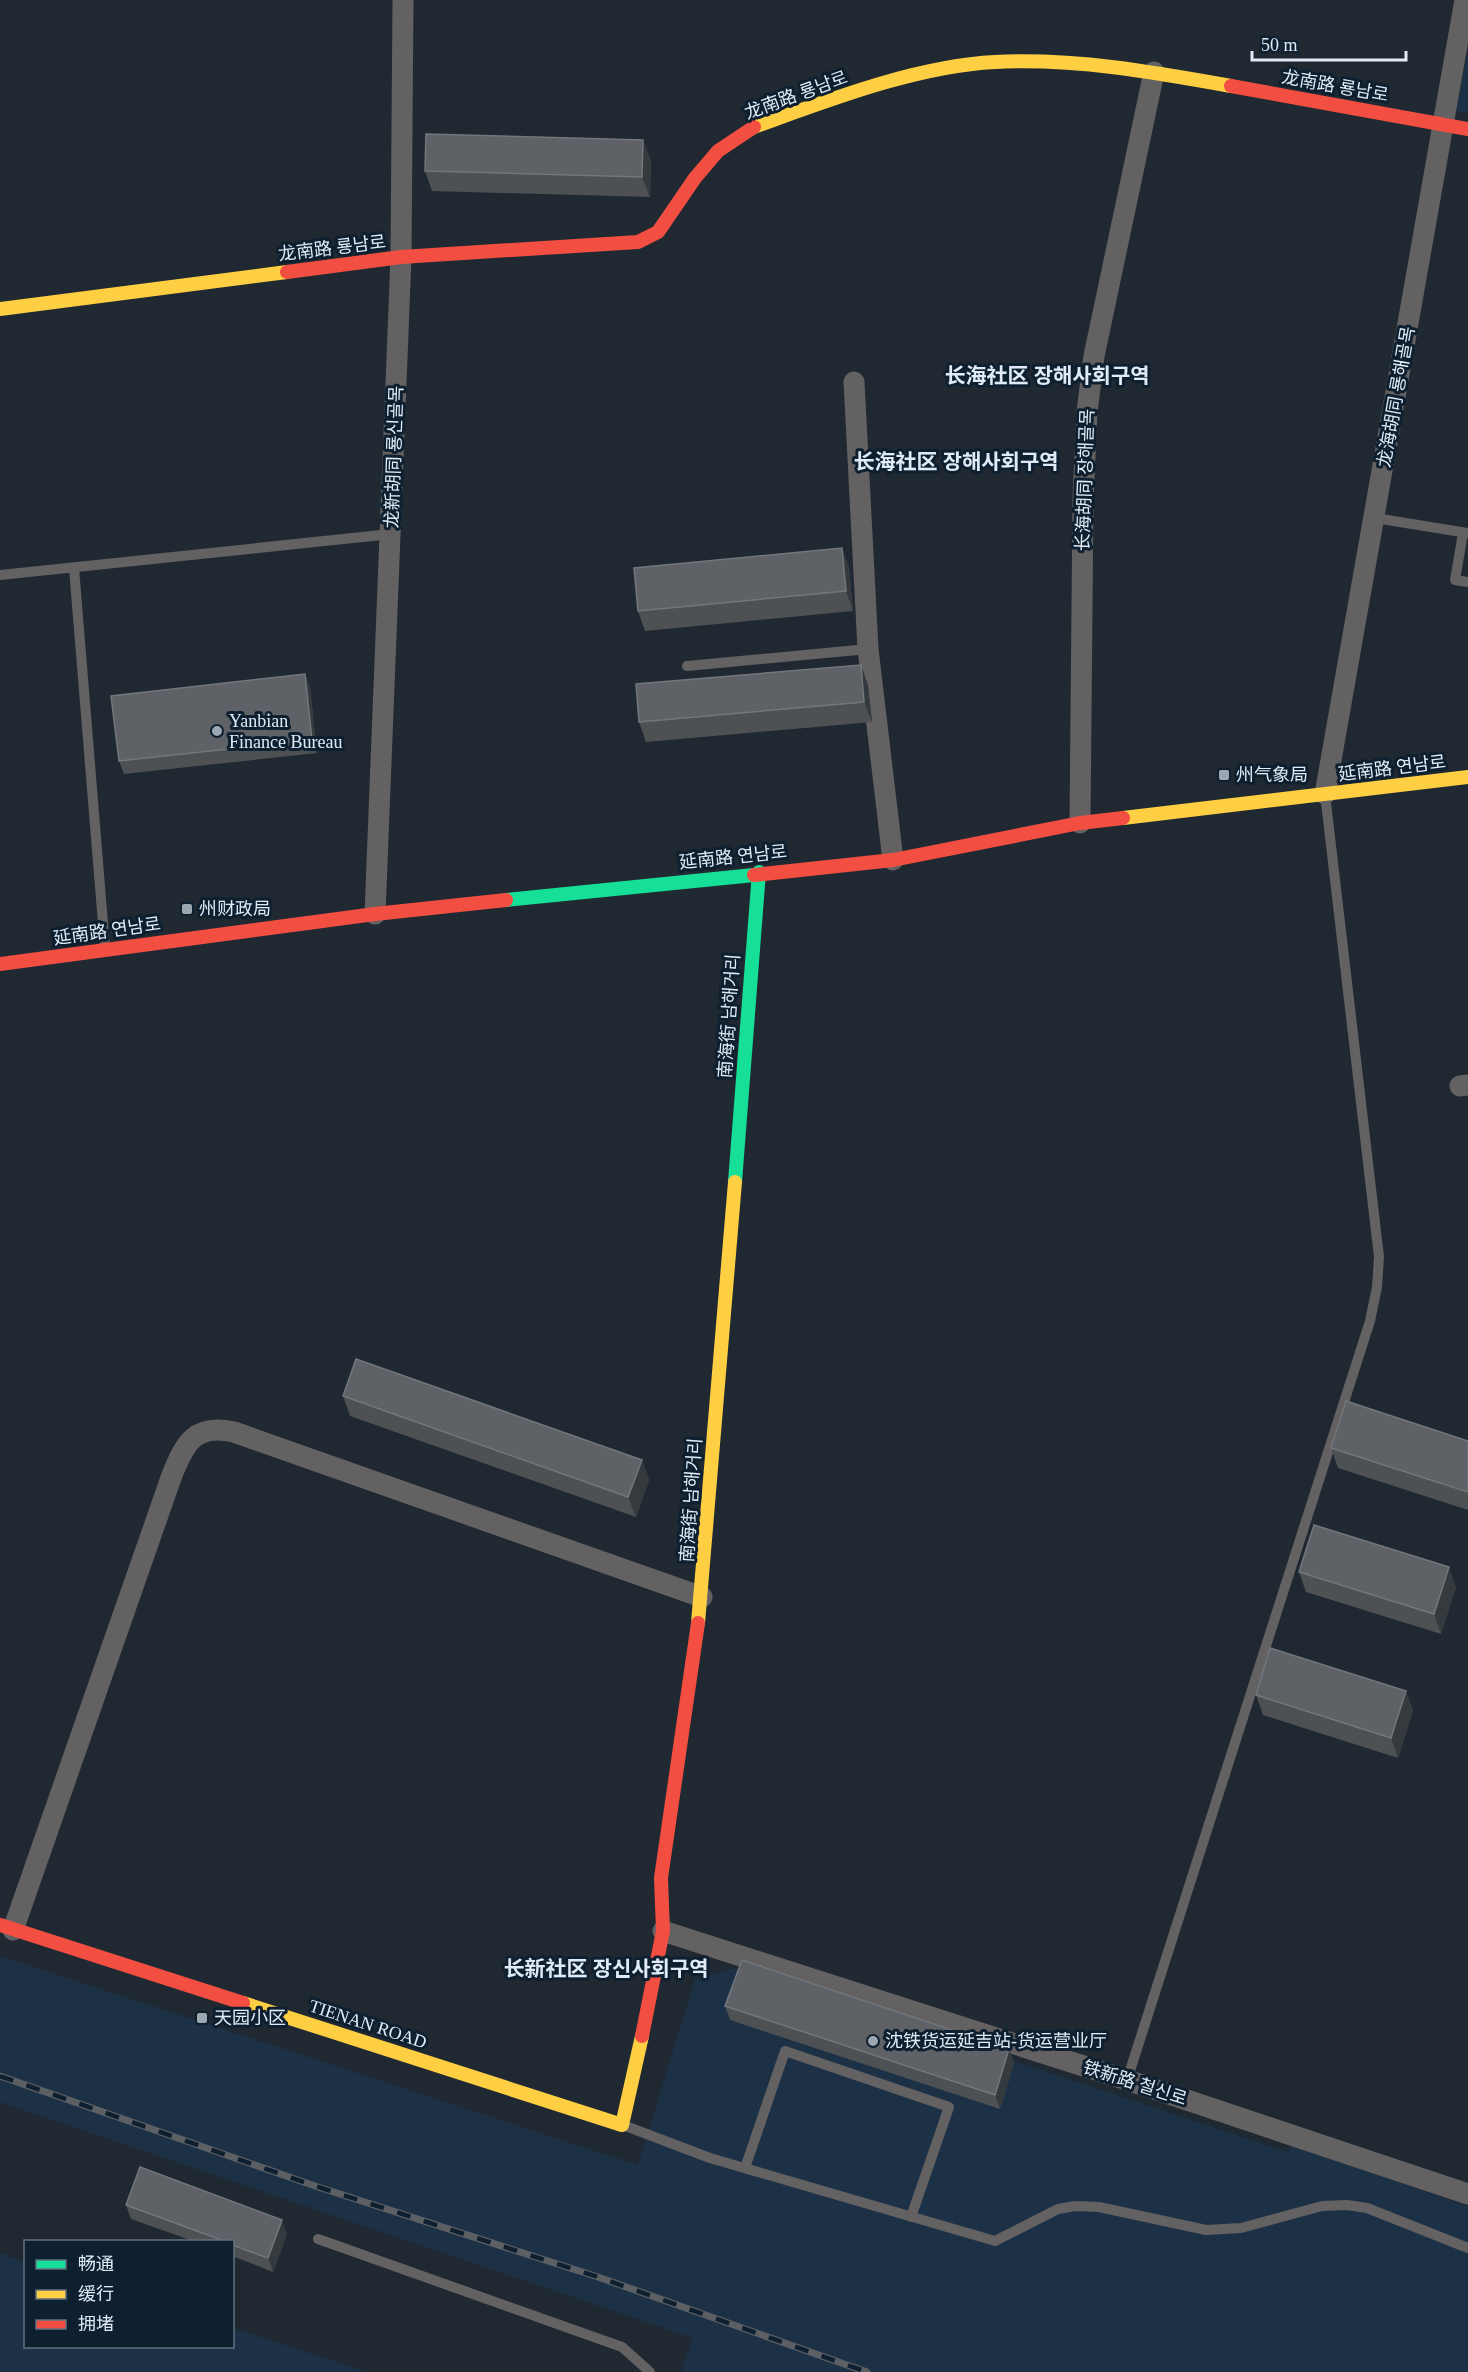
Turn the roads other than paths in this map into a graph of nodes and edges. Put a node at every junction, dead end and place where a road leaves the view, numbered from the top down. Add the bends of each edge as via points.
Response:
1 (403, 0) edge
2 (1465, 0) edge
3 (1154, 72) junction
4 (1443, 124) junction
5 (1468, 129) edge
6 (401, 257) junction
7 (0, 309) edge
8 (854, 382) dead end
9 (1375, 518) junction
10 (1466, 533) edge
11 (391, 534) junction
12 (74, 568) junction
13 (0, 575) edge
14 (1468, 582) edge
15 (868, 649) junction
16 (687, 666) dead end
17 (1468, 777) edge
18 (1325, 794) junction
19 (1080, 823) junction
20 (893, 860) junction
21 (759, 872) junction
22 (375, 914) junction
23 (105, 948) junction
24 (0, 964) edge
25 (702, 1597) junction
26 (7, 1927) edge
27 (663, 1931) junction
28 (1127, 2080) junction
29 (622, 2125) junction
30 (745, 2168) junction
31 (1468, 2194) edge
32 (911, 2217) junction
33 (318, 2239) dead end
34 (1468, 2248) edge
35 (650, 2372) edge

1 - 6 street, 龙新胡同 룡신골목
2 - 4 street, 龙海胡同 룡해골목
3 - 4 street, 龙南路 룡남로
3 - 6 street, 龙南路 룡남로 via 1061,61 994,62 936,70 835,98 753,127 718,151 658,232 638,242
3 - 19 street, 长海胡同 장해골목 via 1094,356 1087,412
4 - 5 street, 龙南路 룡남로
4 - 9 street, 龙海胡同 룡해골목
6 - 7 street, 龙南路 룡남로
6 - 11 street, 龙新胡同 룡신골목
8 - 15 street
9 - 10 lane
9 - 18 street, 龙海胡同 룡해골목
10 - 14 lane via 1455,580
11 - 12 lane
11 - 22 street, 龙新胡同 룡신골목
12 - 13 lane
12 - 23 lane
15 - 16 lane
15 - 20 street
17 - 18 street, 延南路 연남로
18 - 19 street, 延南路 연남로
18 - 28 lane via 1379,1257 1377,1287 1370,1322
19 - 20 street, 延南路 연남로
20 - 21 street, 延南路 연남로
21 - 22 street, 延南路 연남로
21 - 25 street, 南海街 남해거리
22 - 23 street, 延南路 연남로
23 - 24 street, 延南路 연남로
25 - 26 street via 234,1432 219,1428 205,1431 190,1439 172,1475
25 - 27 street, 南海街 남해거리 via 661,1878
26 - 29 street, TIENAN ROAD
27 - 28 street, 铁新路 철신로
27 - 29 street, 南海街 남해거리
28 - 31 street, 铁新路 철신로
29 - 30 lane
30 - 32 lane
30 - 32 lane via 785,2051 949,2107
32 - 34 lane via 995,2241 1058,2209 1075,2206 1100,2207 1206,2230 1241,2228 1322,2206 1347,2205 1367,2208
33 - 35 lane via 622,2347

